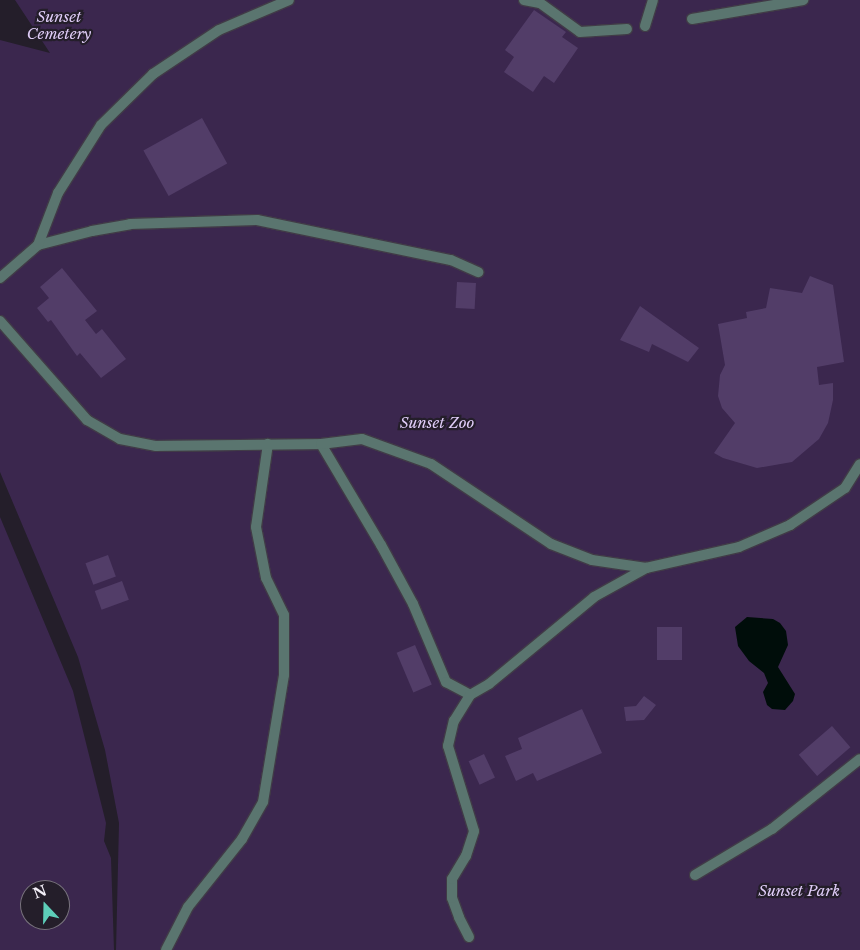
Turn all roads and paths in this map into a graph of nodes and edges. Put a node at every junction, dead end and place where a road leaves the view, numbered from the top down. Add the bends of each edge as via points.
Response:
1 (288, 0) edge
2 (524, 0) edge
3 (653, 0) edge
4 (803, 0) edge
5 (745, 5) edge
6 (692, 19) dead end
7 (645, 26) dead end
8 (627, 29) dead end
9 (38, 245) junction
10 (478, 272) dead end
11 (0, 278) edge
12 (0, 321) edge
13 (268, 444) junction
14 (321, 444) junction
15 (860, 464) edge
16 (646, 568) junction
17 (470, 695) junction
18 (860, 759) edge
19 (695, 875) dead end
20 (469, 937) dead end
21 (166, 950) edge

1 - 9 street via 220,30 153,74 107,119 58,193
2 - 8 street via 540,3 580,32
3 - 7 street
4 - 5 street
5 - 6 street
9 - 10 street via 130,224 257,220 451,260
9 - 11 street
12 - 13 street via 87,420 120,439 156,446
13 - 14 street
13 - 21 street via 256,527 266,578 284,615 284,674 263,802 242,839 188,907
14 - 16 street via 362,439 431,464 551,544 592,560
14 - 17 street via 413,604 446,682
15 - 16 street via 845,488 790,524 739,547
16 - 17 street via 594,597 489,684
17 - 20 street via 454,721 448,746 474,831 466,856 452,879 452,898
18 - 19 street via 772,829

